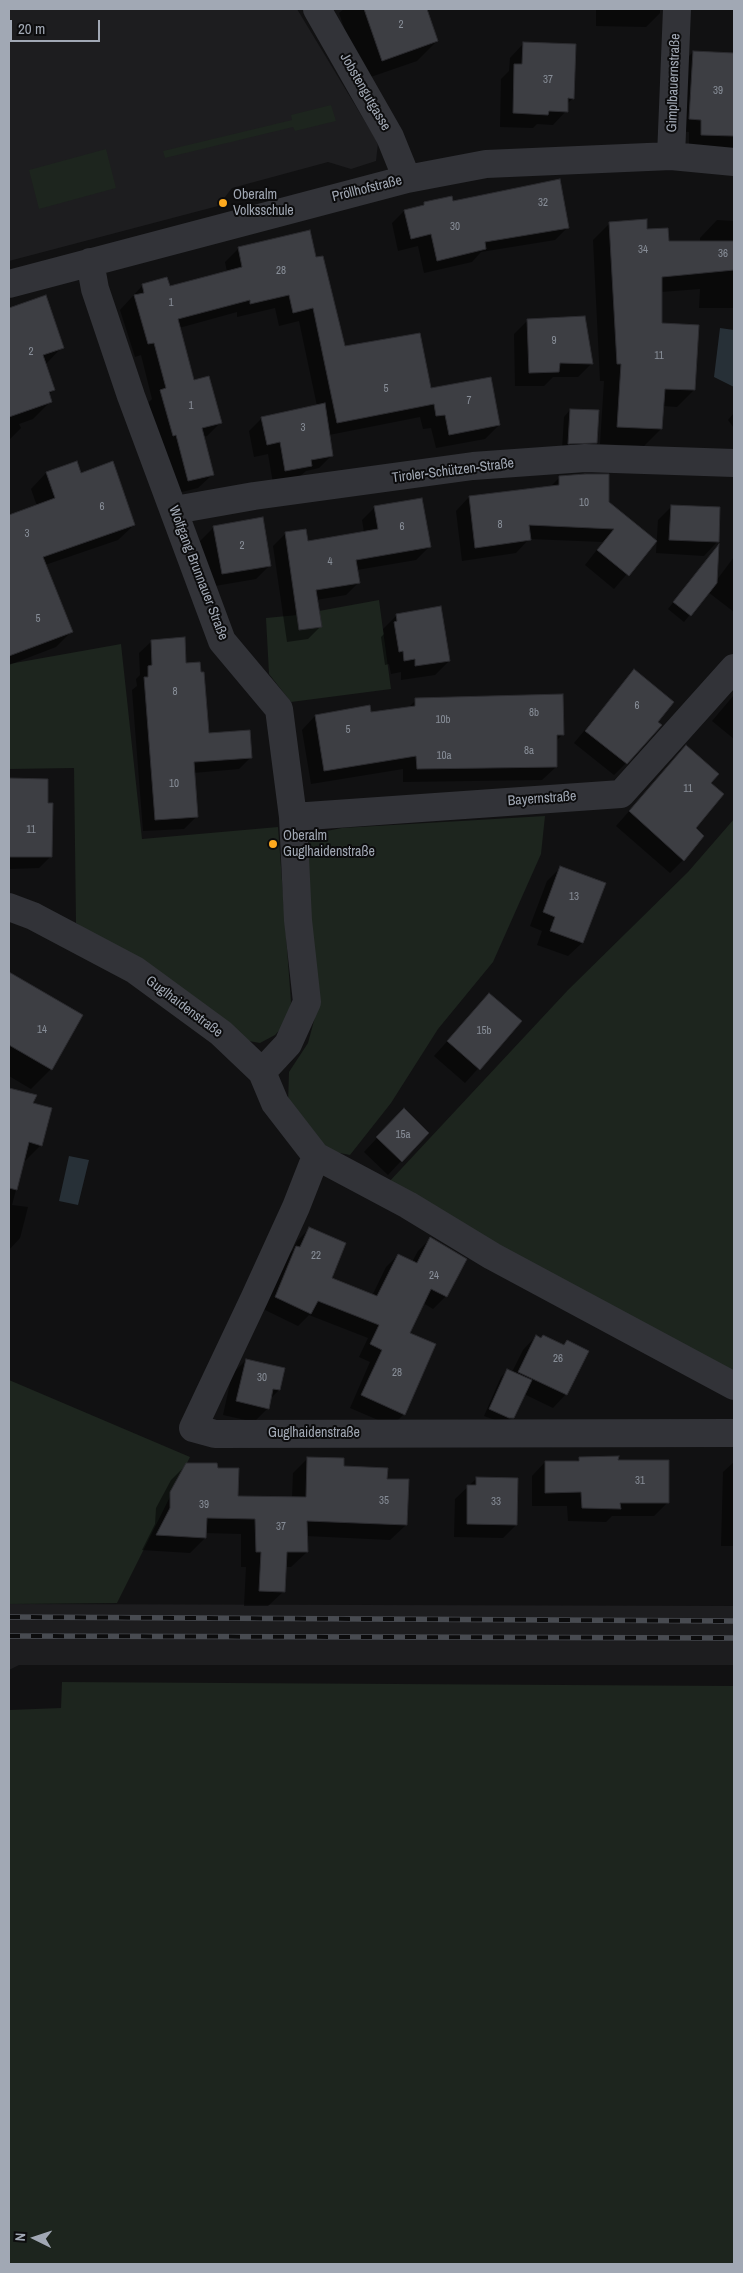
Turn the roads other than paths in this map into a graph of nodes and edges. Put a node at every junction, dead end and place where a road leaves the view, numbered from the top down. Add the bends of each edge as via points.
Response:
1 (317, 9) edge
2 (676, 9) edge
3 (671, 156) junction
4 (734, 162) edge
5 (407, 179) junction
6 (90, 262) junction
7 (9, 284) edge
8 (734, 463) edge
9 (175, 510) junction
10 (734, 668) edge
11 (293, 817) junction
12 (9, 907) edge
13 (262, 1072) junction
14 (316, 1156) junction
15 (734, 1386) edge
16 (734, 1433) edge

1 - 5 street, Jobstengutgasse via 390,138
2 - 3 street, Gimplbauernstraße
3 - 4 street, Pröllhofstraße
3 - 5 street, Pröllhofstraße via 486,164
5 - 6 street, Pröllhofstraße
6 - 7 street, Pröllhofstraße
6 - 9 street, Wolfgang Brunnauer Straße via 95,289 128,387
8 - 9 street, Tiroler-Schützen-Straße via 585,458 473,466
9 - 11 street, Wolfgang Brunnauer Straße via 222,641 279,709
10 - 11 street, Bayernstraße via 622,794
11 - 13 street, Wolfgang Brunnauer Straße via 298,920 307,1002 288,1044
12 - 13 street, Guglhaidenstraße via 33,916 135,970 220,1033
13 - 14 street, Guglhaidenstraße via 275,1103
14 - 15 street, Guglhaidenstraße via 408,1205 492,1256
14 - 16 street, Guglhaidenstraße via 296,1207 193,1428 214,1434

